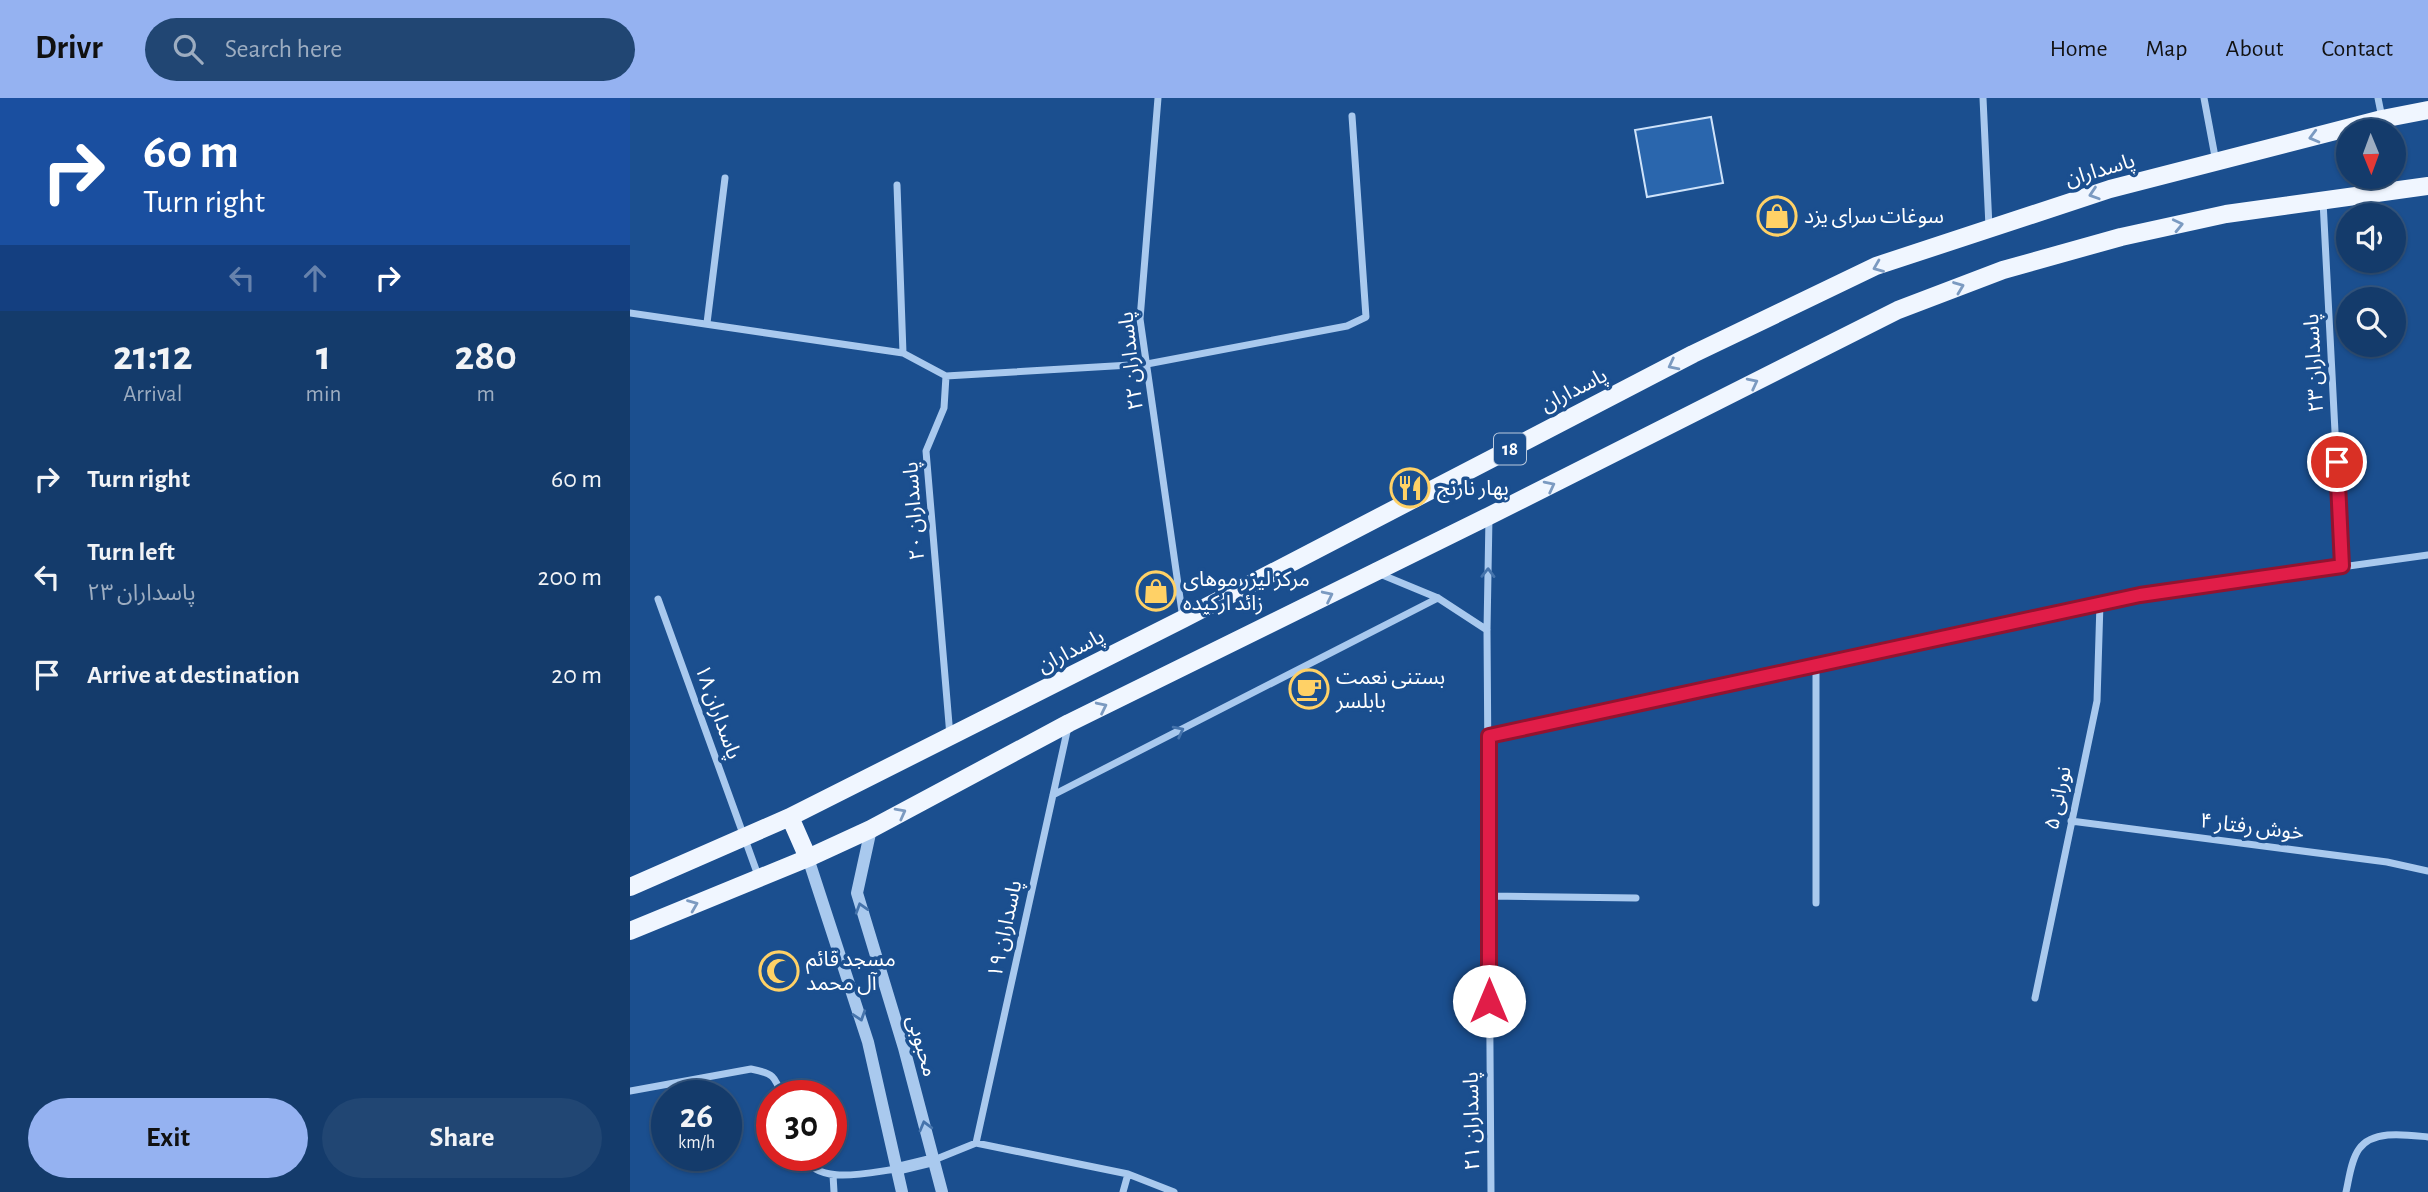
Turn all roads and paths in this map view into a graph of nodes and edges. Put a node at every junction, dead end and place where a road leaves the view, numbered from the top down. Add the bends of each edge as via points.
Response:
1 (1158, 98) edge
2 (1983, 98) edge
3 (2204, 98) edge
4 (2378, 98) edge
5 (2424, 112) edge
6 (1352, 116) dead end
7 (2382, 119) joint
8 (2336, 131) edge
9 (2217, 163) junction
10 (725, 178) dead end
11 (897, 185) dead end
12 (2428, 186) edge
13 (2322, 201) junction
14 (1989, 228) junction
15 (630, 313) edge
16 (707, 323) junction
17 (903, 353) junction
18 (1147, 364) junction
19 (946, 376) junction
20 (1489, 516) junction
21 (2428, 555) edge
22 (2342, 566) junction
23 (1376, 572) junction
24 (1438, 598) junction
25 (658, 599) dead end
26 (2100, 603) junction
27 (1183, 620) junction
28 (1487, 630) junction
29 (1816, 665) junction
30 (1069, 723) junction
31 (1489, 736) junction
32 (950, 737) junction
33 (1053, 795) junction
34 (790, 817) junction
35 (2071, 821) junction
36 (871, 829) junction
37 (744, 838) junction
38 (808, 858) junction
39 (2428, 871) edge
40 (759, 878) junction
41 (630, 887) edge
42 (1489, 896) junction
43 (1636, 898) dead end
44 (1816, 902) dead end
45 (630, 931) edge
46 (2035, 998) dead end
47 (776, 1080) edge
48 (630, 1091) edge
49 (2428, 1138) edge
50 (976, 1143) junction
51 (934, 1160) junction
52 (897, 1169) junction
53 (815, 1171) edge
54 (1128, 1174) junction
55 (834, 1175) junction
56 (834, 1192) edge
57 (902, 1192) edge
58 (942, 1192) edge
59 (1123, 1192) edge
60 (1174, 1192) edge
61 (1491, 1192) edge
62 (2346, 1192) edge

1 - 18 street, پاسداران ۲۲ via 1140,319
2 - 14 street
3 - 9 street
4 - 7 street
5 - 7 main road, پاسداران / 18
6 - 18 street via 1366,317 1346,326
8 -> 9 main road, پاسداران / 18
9 -> 14 main road, پاسداران / 18 via 2110,188
10 - 16 street
11 - 17 street
12 - 13 main road, 18
20 -> 13 main road, 18 via 1898,310 2003,271 2121,237 2226,214
13 - 22 street, پاسداران ۲۳
14 -> 27 main road, پاسداران / 18 via 1876,267 1693,354
15 - 16 street
16 - 17 street
17 - 19 street
18 - 19 street
18 - 27 street, پاسداران ۲۲
19 - 32 street, پاسداران ۲۰ via 944,408 926,451
20 - 23 main road, 18
28 -> 20 street, پاسداران ۲۱
21 - 22 street
22 - 26 street
23 - 24 street
30 -> 23 main road, 18
24 - 28 street
33 -> 24 street
25 - 37 street, پاسداران ۱۸
26 - 29 street
26 - 35 street, نورانی ۵ via 2097,701
27 - 32 main road, پاسداران / 18
28 - 31 street, پاسداران ۲۱
29 - 31 street
29 - 44 street
30 - 33 street, پاسداران ۱۹
36 -> 30 main road, 18
31 - 42 street, پاسداران ۲۱
32 - 34 main road, پاسداران / 18
33 - 50 street, پاسداران ۱۹
34 - 37 main road, پاسداران / 18
34 - 38 main road
35 - 39 street, خوش رفتار ۴
35 - 46 street, نورانی ۵
36 - 38 main road, 18
51 -> 36 street, محبوبی via 857,893
37 - 40 street, پاسداران ۱۸
37 - 41 main road, پاسداران / 18
38 - 40 main road, 18
38 -> 52 street via 868,1042
45 -> 40 main road, 18
42 - 43 street
42 - 61 street, پاسداران ۲۱
47 - 48 street via 751,1069
49 - 62 street via 2388,1134 2367,1142 2359,1149
50 - 51 street
50 - 54 street
51 - 52 street
51 - 58 street, محبوبی
52 - 55 street
52 - 57 street
53 - 55 street
54 - 59 street
54 - 60 street
55 - 56 street

